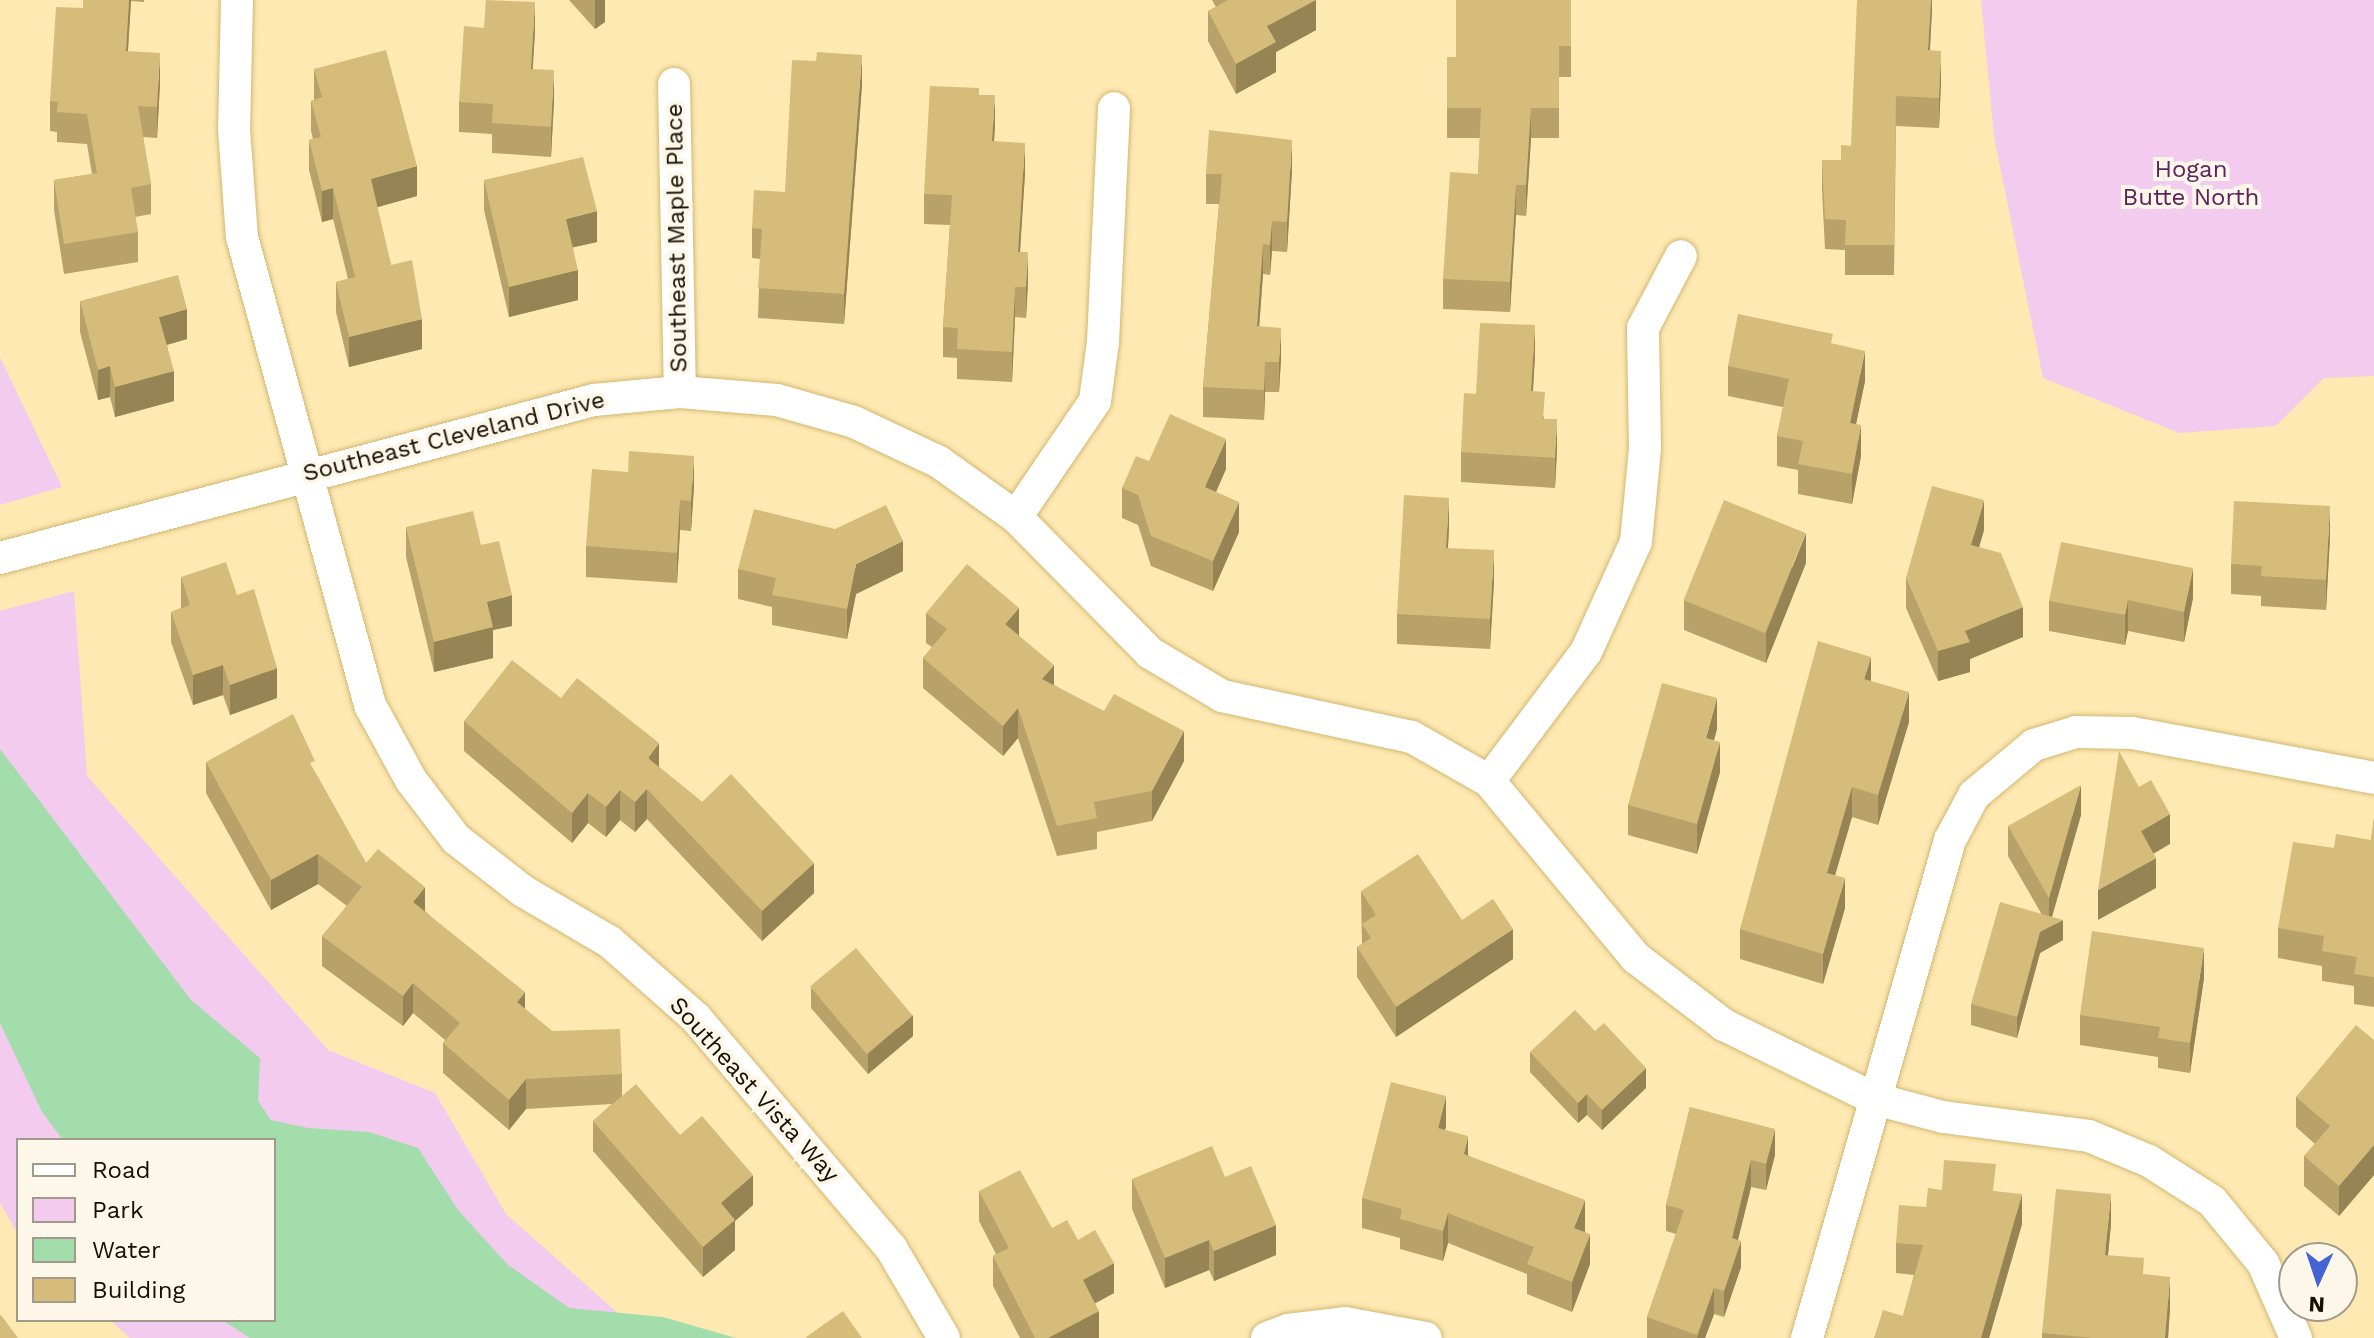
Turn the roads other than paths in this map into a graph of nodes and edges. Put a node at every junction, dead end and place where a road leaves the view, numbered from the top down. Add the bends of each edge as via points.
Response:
1 (237, 0) edge
2 (674, 84) dead end
3 (1114, 108) dead end
4 (1681, 256) dead end
5 (680, 392) junction
6 (306, 473) junction
7 (1016, 517) junction
8 (0, 558) edge
9 (2374, 778) edge
10 (1489, 781) junction
11 (1875, 1099) junction
12 (944, 1338) edge
13 (1267, 1338) edge
14 (1426, 1338) edge
15 (1807, 1338) edge
16 (2296, 1338) edge

1 - 6 street, Southeast Vista Way via 235,142 242,237
2 - 5 street, Southeast Maple Place
3 - 7 street via 1103,342 1095,401
4 - 10 street via 1643,328 1645,448 1636,542 1586,652
5 - 6 street, Southeast Cleveland Drive via 594,400
5 - 7 street, Southeast Cleveland Drive via 777,400 854,422 939,462
6 - 8 street, Southeast Cleveland Drive
6 - 12 street, Southeast Vista Way via 371,707 411,780 456,839 523,891 610,942 696,1018 891,1248
7 - 10 street, Southeast Cleveland Drive via 1150,653 1222,696 1412,737
9 - 11 street via 2132,733 2076,732 2034,745 1974,795 1950,840
10 - 11 street, Southeast Cleveland Drive via 1636,958 1724,1025
11 - 15 street
11 - 16 street, Southeast Cleveland Drive via 1943,1117 2089,1136 2149,1161 2212,1201 2263,1263
13 - 14 street via 1345,1323

